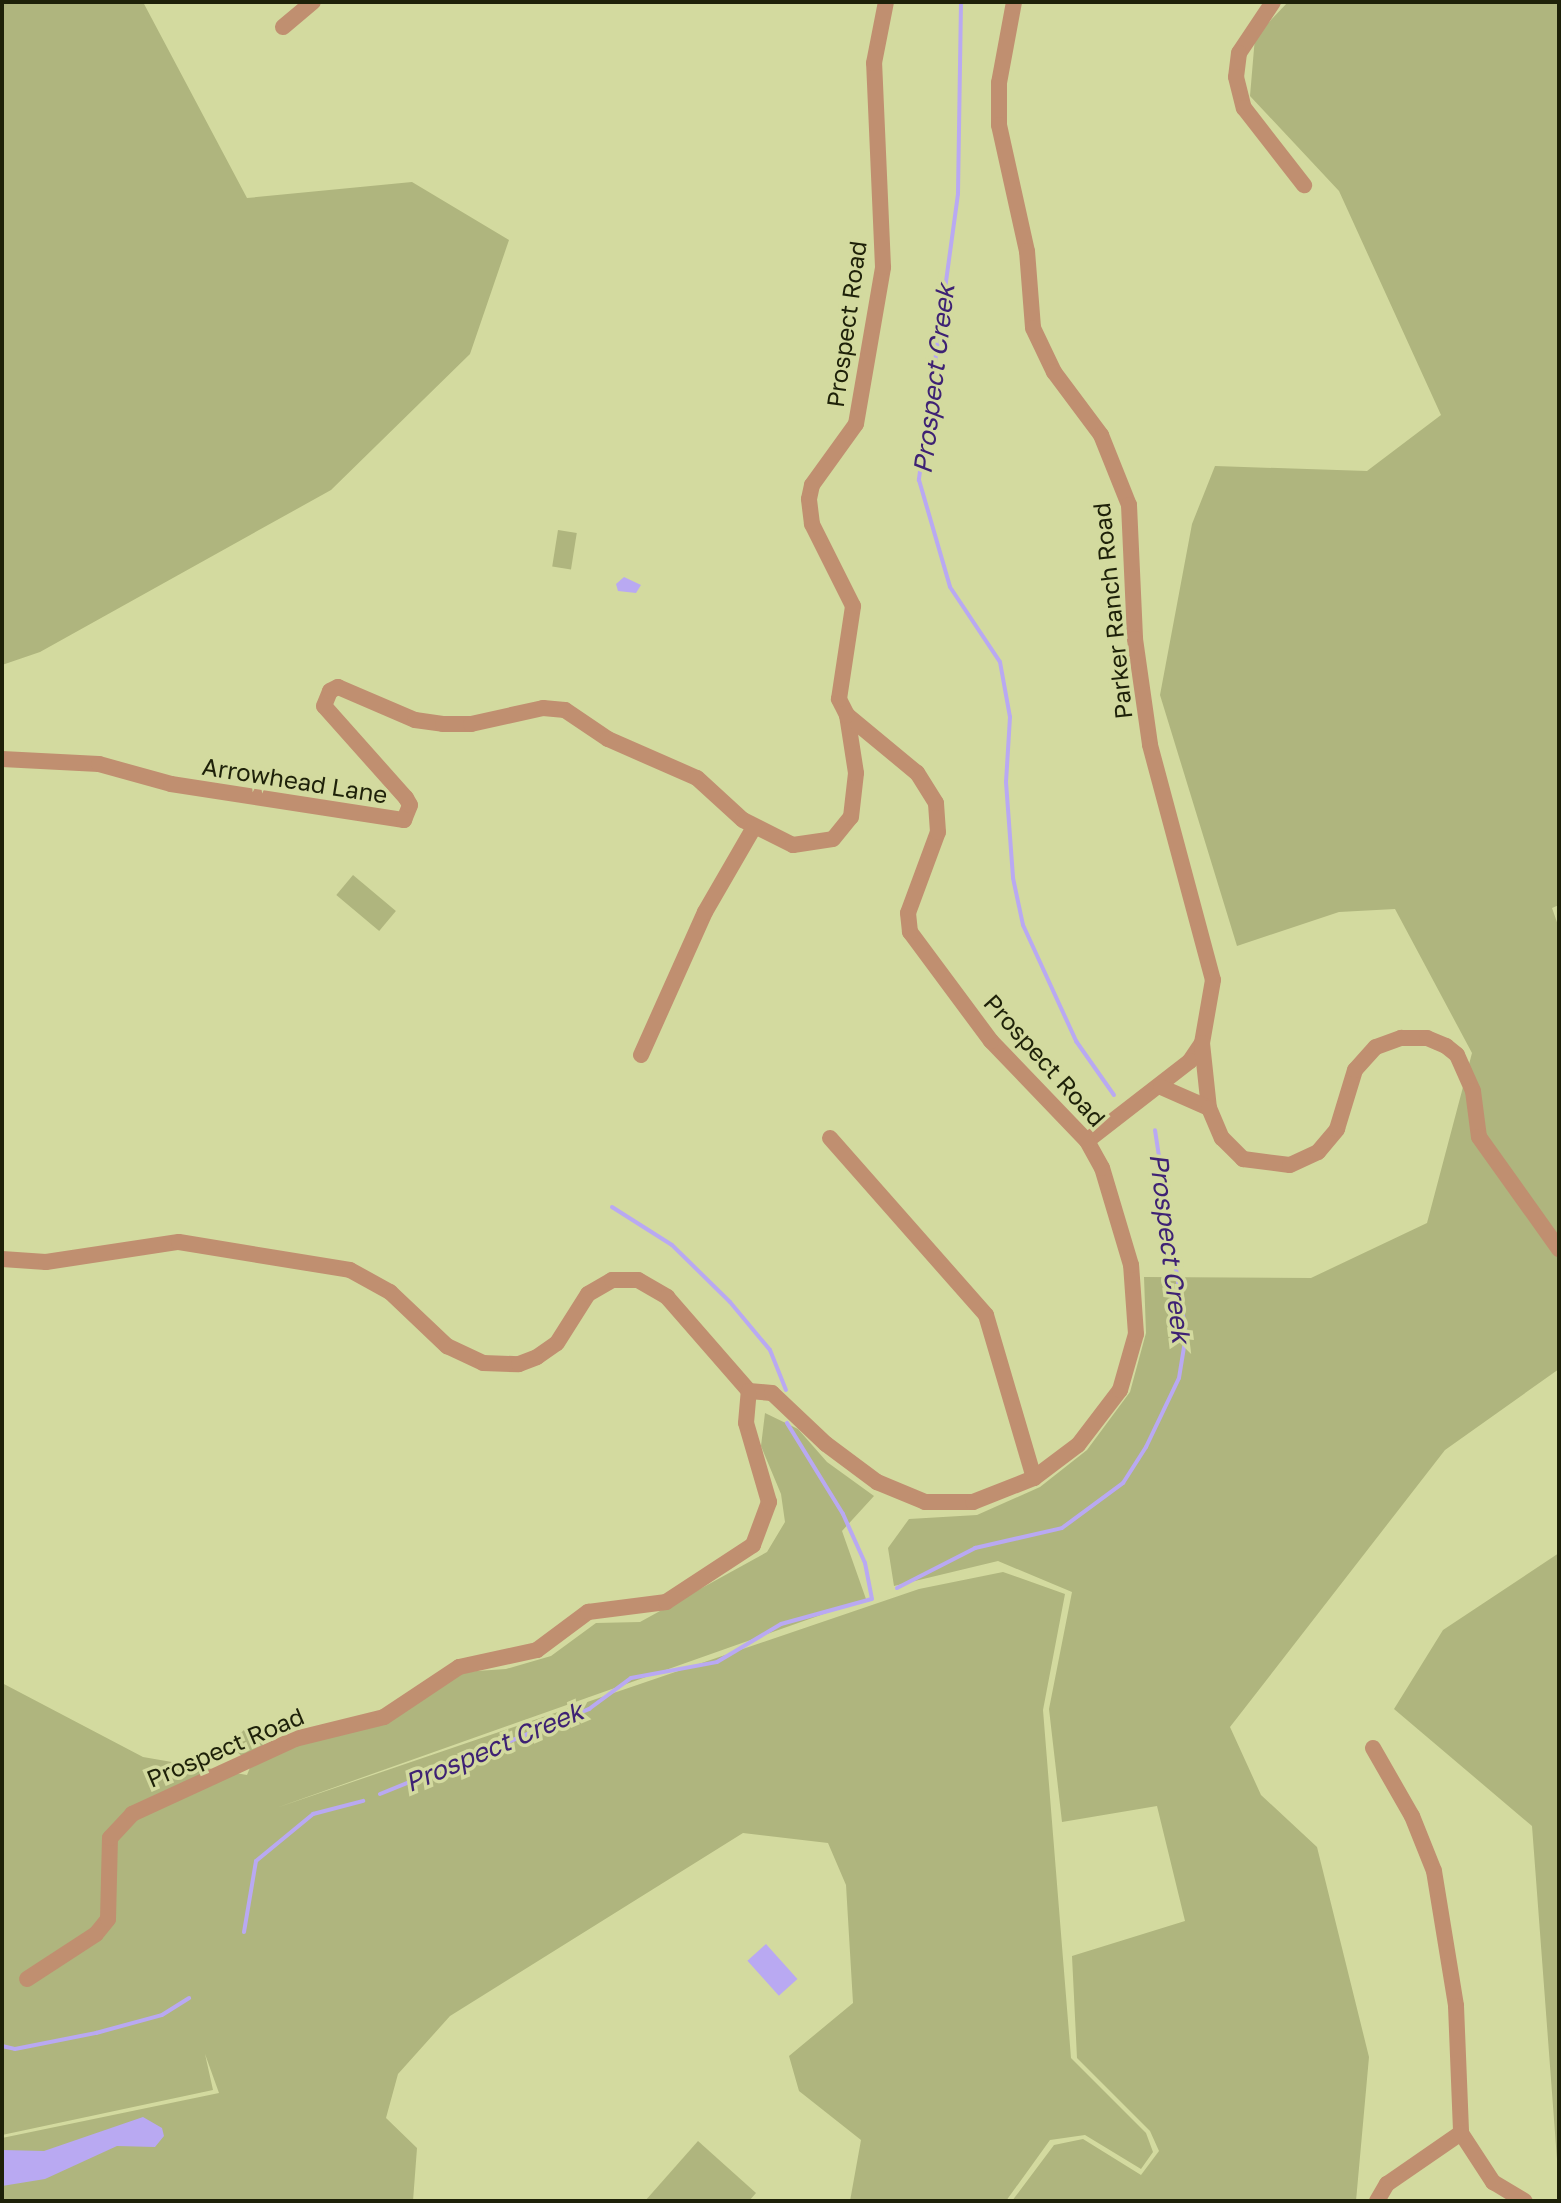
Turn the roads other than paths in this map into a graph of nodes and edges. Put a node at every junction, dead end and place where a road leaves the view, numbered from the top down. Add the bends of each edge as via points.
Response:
1 (313, 2) edge
2 (886, 2) edge
3 (1014, 2) edge
4 (1273, 2) edge
5 (283, 27) dead end
6 (1304, 185) dead end
7 (847, 715) junction
8 (2, 759) edge
9 (754, 827) junction
10 (1202, 1043) junction
11 (641, 1055) dead end
12 (1161, 1087) junction
13 (1209, 1108) junction
14 (830, 1138) dead end
15 (1087, 1141) junction
16 (1559, 1249) edge
17 (2, 1259) edge
18 (749, 1391) junction
19 (1034, 1478) junction
20 (1373, 1748) dead end
21 (27, 1979) dead end
22 (1461, 2133) junction
23 (1377, 2201) edge
24 (1525, 2201) edge

1 - 5 street
2 - 7 street, Prospect Road via 874,63 883,267 856,424 812,485 809,499 812,524 853,606 839,699
3 - 10 street, Parker Ranch Road via 999,83 999,125 1027,251 1033,328 1054,372 1101,435 1129,505 1135,639 1150,745 1213,980
4 - 6 street via 1239,53 1236,77 1244,108
7 - 9 street, Arrowhead Lane via 856,773 845,830 833,839 793,845
7 - 15 street, Prospect Road via 917,773 936,803 938,832 908,913 910,932 991,1041
8 - 9 street, Arrowhead Lane via 99,764 171,784 404,820 410,805 406,798 324,706 324,697 338,687 415,720 443,724 471,724 543,708 565,710 608,739 697,778
9 - 11 street via 705,912
10 - 12 street, Parker Ranch Road
10 - 13 street, Parker Ranch Road
12 - 13 street
12 - 15 street, Parker Ranch Road
13 - 16 street via 1222,1138 1243,1159 1290,1165 1318,1152 1337,1129 1355,1070 1376,1047 1401,1038 1436,1042 1464,1067 1479,1137
14 - 19 street via 986,1315
15 - 19 street, Prospect Road via 1106,1176 1131,1265 1136,1334 1120,1390 1078,1445
17 - 18 street via 46,1262 179,1242 350,1270 390,1292 447,1346 483,1363 519,1364 537,1357 557,1343 588,1294 612,1280 638,1280 667,1297
18 - 19 street, Prospect Road via 772,1393 877,1482 925,1502 973,1502
18 - 21 street, Prospect Road via 746,1423 769,1502 753,1545 666,1602 588,1612 537,1650 459,1667 384,1717 295,1739 132,1814 110,1838 108,1919 96,1934
20 - 22 street via 1417,1825 1434,1871 1456,2006
22 - 23 street via 1387,2184
22 - 24 street via 1493,2182

